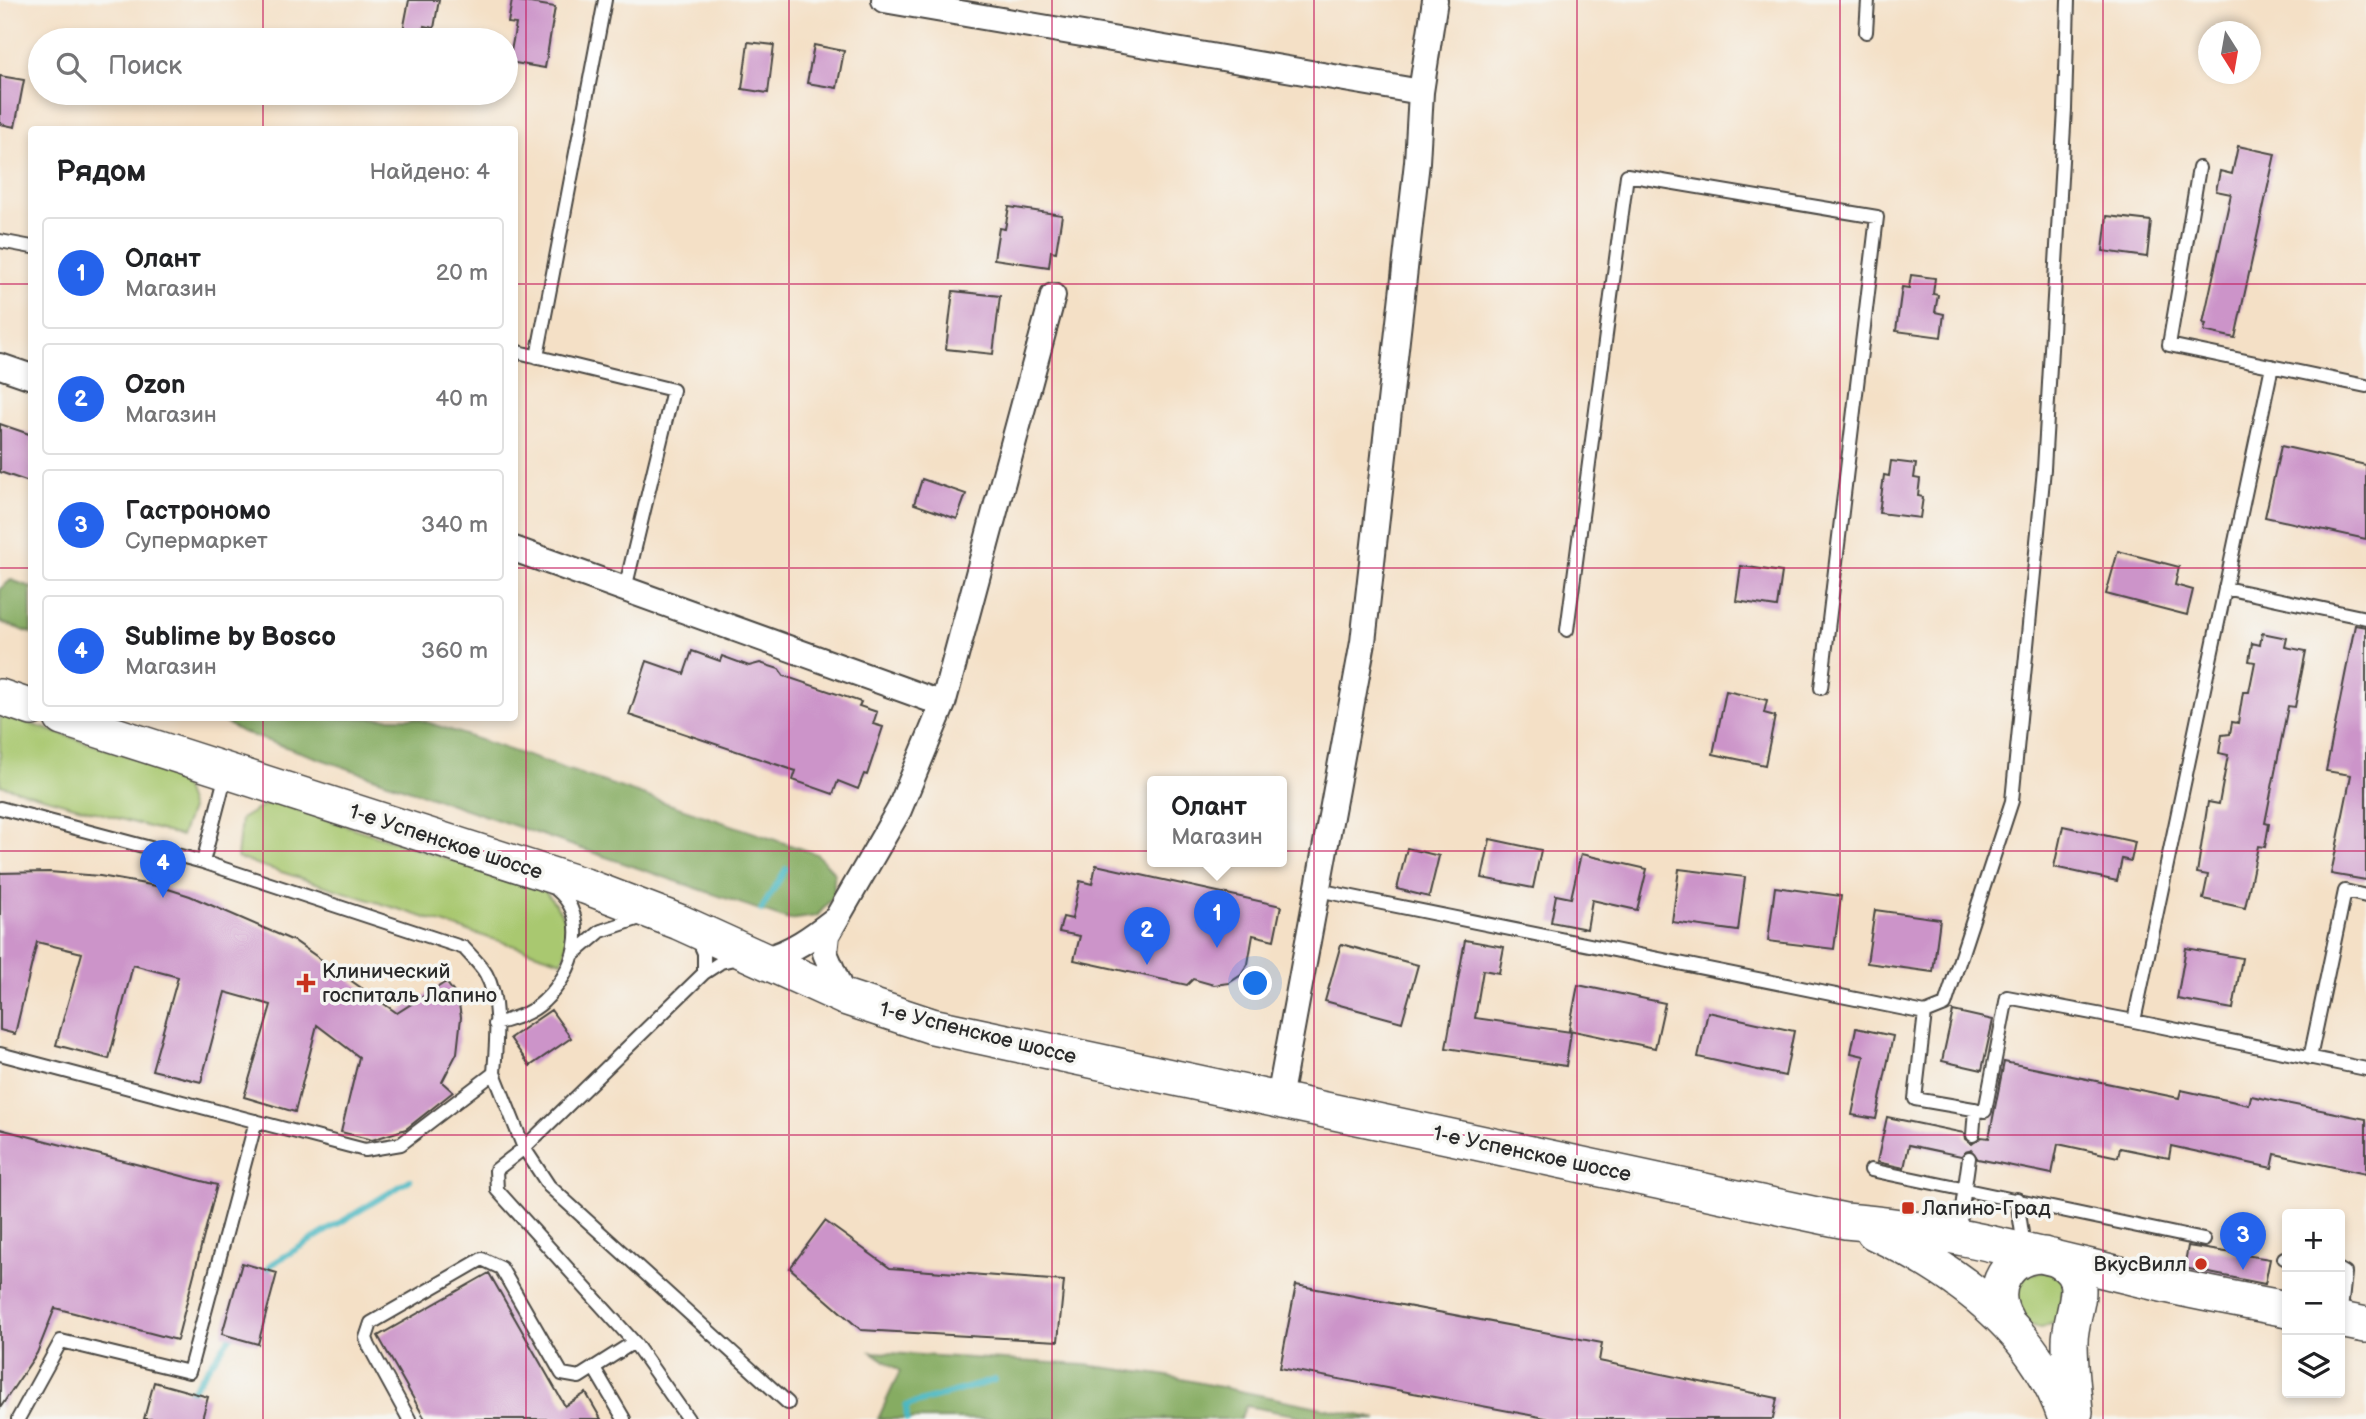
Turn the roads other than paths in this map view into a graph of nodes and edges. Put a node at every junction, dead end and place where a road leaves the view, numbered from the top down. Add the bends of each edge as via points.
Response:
1 (606, 0) edge
2 (884, 0) edge
3 (1435, 0) edge
4 (1868, 0) edge
5 (2068, 0) edge
6 (1866, 32) dead end
7 (1421, 92) junction
8 (2199, 168) dead end
9 (0, 241) edge
10 (28, 246) edge
11 (1052, 296) dead end
12 (518, 352) edge
13 (537, 357) junction
14 (0, 366) edge
15 (2272, 366) junction
16 (28, 376) edge
17 (2366, 386) edge
18 (518, 550) edge
19 (2225, 588) junction
20 (625, 589) junction
21 (2366, 618) edge
22 (1567, 630) dead end
23 (1821, 688) dead end
24 (0, 697) edge
25 (943, 704) junction
26 (28, 707) edge
27 (71, 721) edge
28 (226, 771) junction
29 (0, 808) edge
30 (203, 862) junction
31 (533, 870) junction
32 (1318, 890) junction
33 (2366, 896) edge
34 (670, 918) junction
35 (835, 920) junction
36 (574, 954) junction
37 (761, 957) junction
38 (704, 973) junction
39 (844, 997) junction
40 (1925, 1013) junction
41 (2134, 1021) junction
42 (495, 1024) junction
43 (0, 1054) edge
44 (2310, 1058) junction
45 (2366, 1069) edge
46 (494, 1073) junction
47 (1279, 1099) junction
48 (1975, 1109) junction
49 (256, 1121) junction
50 (1973, 1135) dead end
51 (524, 1148) junction
52 (1969, 1158) dead end
53 (1871, 1170) dead end
54 (1964, 1188) junction
55 (2017, 1199) junction
56 (1844, 1221) junction
57 (1958, 1236) junction
58 (2204, 1240) dead end
59 (2040, 1254) junction
60 (2158, 1284) junction
61 (2282, 1309) edge
62 (2076, 1313) junction
63 (2345, 1321) edge
64 (2009, 1323) junction
65 (2366, 1325) edge
66 (634, 1342) junction
67 (593, 1368) junction
68 (788, 1403) dead end
69 (18, 1419) edge
70 (409, 1419) edge
71 (624, 1419) edge
72 (688, 1419) edge
73 (2066, 1419) edge
74 (2075, 1419) edge

1 - 13 lane
2 - 7 street
3 - 7 street
4 - 6 lane
5 - 40 lane via 2044,469 2012,801 1945,1005
7 - 32 street via 1363,642
8 - 15 lane via 2169,345
9 - 10 lane
11 - 25 street
12 - 13 lane
13 - 20 lane via 673,390
14 - 16 street
15 - 17 lane
15 - 19 lane
18 - 20 street
19 - 21 lane
19 - 41 lane
20 - 25 street
22 - 23 lane via 1627,175 1877,217
24 - 26 main road
25 - 35 street via 899,810
27 - 28 main road, 1-е Успенское шоссе
28 - 30 lane
28 - 31 main road, 1-е Успенское шоссе
29 - 30 lane
30 - 42 lane via 464,948 486,974 495,1003
31 - 34 main road, 1-е Успенское шоссе
31 - 36 lane via 570,901 576,919
32 - 40 lane
32 - 47 street
33 - 44 lane via 2345,891
34 - 36 lane via 631,919 601,931
34 - 37 main road, 1-е Успенское шоссе
34 - 38 lane via 698,939
35 - 37 street via 783,955
35 - 39 street via 825,953
36 - 42 lane via 544,1002 520,1017
37 - 38 lane via 721,962
37 - 39 main road, 1-е Успенское шоссе
38 - 51 lane
39 - 47 main road, 1-е Успенское шоссе via 932,1026
40 - 48 lane via 1915,1100
41 - 44 lane
41 - 48 lane via 2007,997 1985,1111
42 - 46 lane
43 - 49 lane
44 - 45 lane
46 - 49 lane via 401,1144 365,1150
46 - 51 lane
47 - 56 main road, 1-е Успенское шоссе
48 - 50 lane
49 - 69 lane via 189,1372 61,1340
51 - 66 lane via 496,1170 497,1190
51 - 68 lane via 549,1186
52 - 54 lane
53 - 54 lane
54 - 55 lane
54 - 57 lane
55 - 58 lane
55 - 59 lane
56 - 57 main road, 1-е Успенское шоссе
56 - 64 main road, 1-е Успенское шоссе via 1896,1242 1940,1268
57 - 59 main road, 1-е Успенское шоссе
59 - 60 main road, 1-е Успенское шоссе
59 - 62 main road via 2066,1265 2075,1278 2080,1293
59 - 64 main road via 2021,1259 2004,1275 1998,1298
60 - 61 main road, 1-е Успенское шоссе
60 - 62 main road, 1-е Успенское шоссе via 2112,1291
62 - 64 main road, 1-е Успенское шоссе via 2049,1335 2033,1336
62 - 74 main road via 2070,1340
63 - 65 main road
64 - 73 main road, 1-е Успенское шоссе via 2042,1364
66 - 67 lane
66 - 72 lane
67 - 70 lane via 579,1377 562,1374 501,1268 482,1259 371,1323 369,1346
67 - 71 lane

